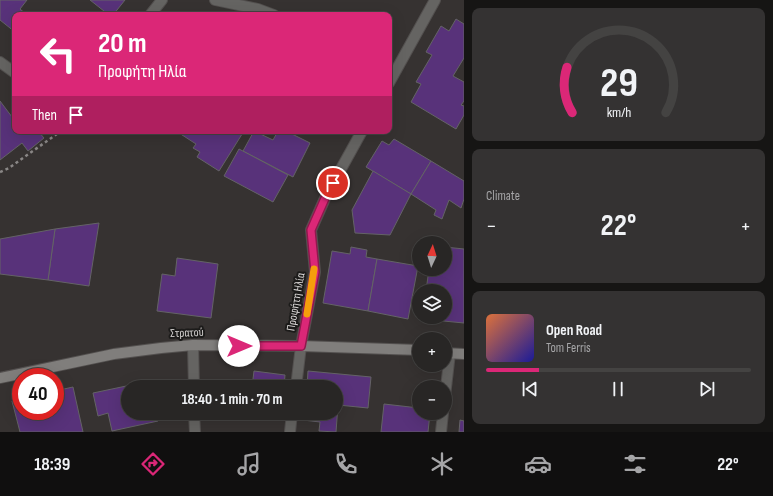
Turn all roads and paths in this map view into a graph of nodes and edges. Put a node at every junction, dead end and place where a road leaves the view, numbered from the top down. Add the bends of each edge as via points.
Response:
1 (162, 0) edge
2 (215, 0) edge
3 (435, 0) edge
4 (152, 12) edge
5 (264, 12) edge
6 (0, 62) edge
7 (12, 71) edge
8 (392, 78) edge
9 (56, 134) edge
10 (360, 134) edge
11 (0, 172) edge
12 (193, 346) junction
13 (301, 346) junction
14 (412, 350) edge
15 (452, 353) edge
16 (464, 354) edge
17 (0, 378) edge
18 (194, 380) edge
19 (297, 380) edge
20 (194, 420) edge
21 (291, 420) edge
22 (442, 420) edge
23 (195, 432) edge
24 (290, 432) edge
25 (441, 432) edge

1 - 4 street
2 - 5 street
3 - 8 street
6 - 7 street
9 - 11 path
10 - 13 street, Προφήτη Ηλία via 326,196 311,230 315,272
12 - 13 street, Στρατού
12 - 17 street, Στρατού via 137,351
12 - 18 street
13 - 14 street, Στρατού
13 - 19 street, Προφήτη Ηλία
15 - 16 street
20 - 23 street
21 - 24 street
22 - 25 street

